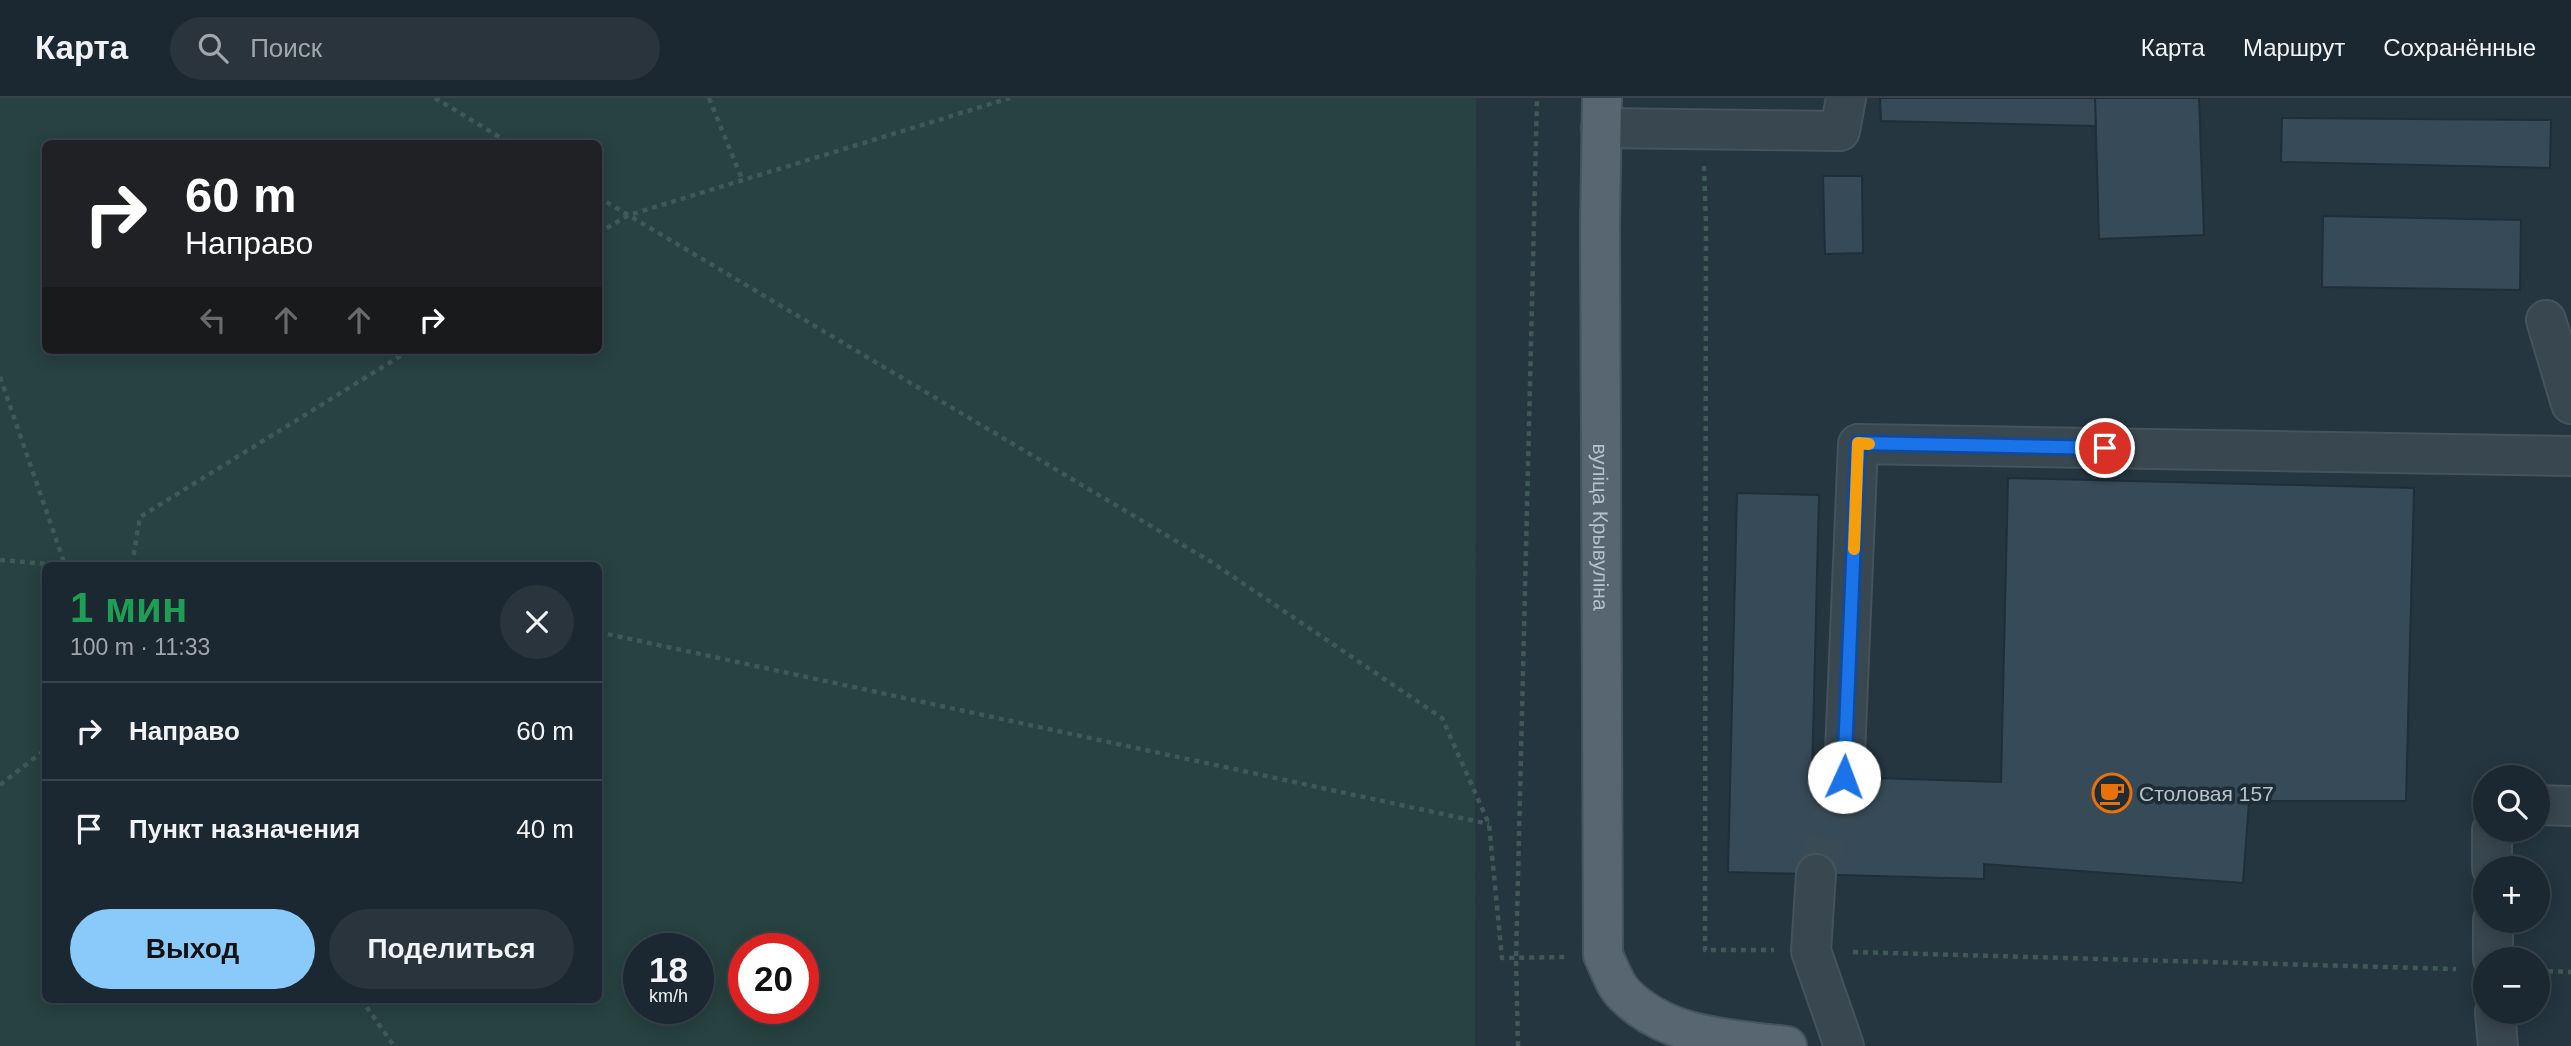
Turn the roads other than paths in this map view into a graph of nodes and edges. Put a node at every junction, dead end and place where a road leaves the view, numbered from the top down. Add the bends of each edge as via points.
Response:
1 (1846, 98) edge
2 (1602, 113) edge
3 (2546, 320) dead end
4 (2571, 404) edge
5 (2571, 456) edge
6 (1844, 777) tunnel mouth
7 (2550, 805) edge
8 (2571, 806) edge
9 (1816, 874) tunnel mouth
10 (2497, 1024) edge
11 (1787, 1046) edge
12 (1844, 1046) edge
13 (2498, 1046) edge

1 - 2 lane via 1840,131 1703,129
2 - 11 main road, вуліца Крывуліна via 1603,955 1622,992 1654,1018 1702,1036
3 - 4 lane
5 - 6 lane via 1858,443
7 - 8 lane
9 - 12 lane via 1811,951
10 - 13 lane

